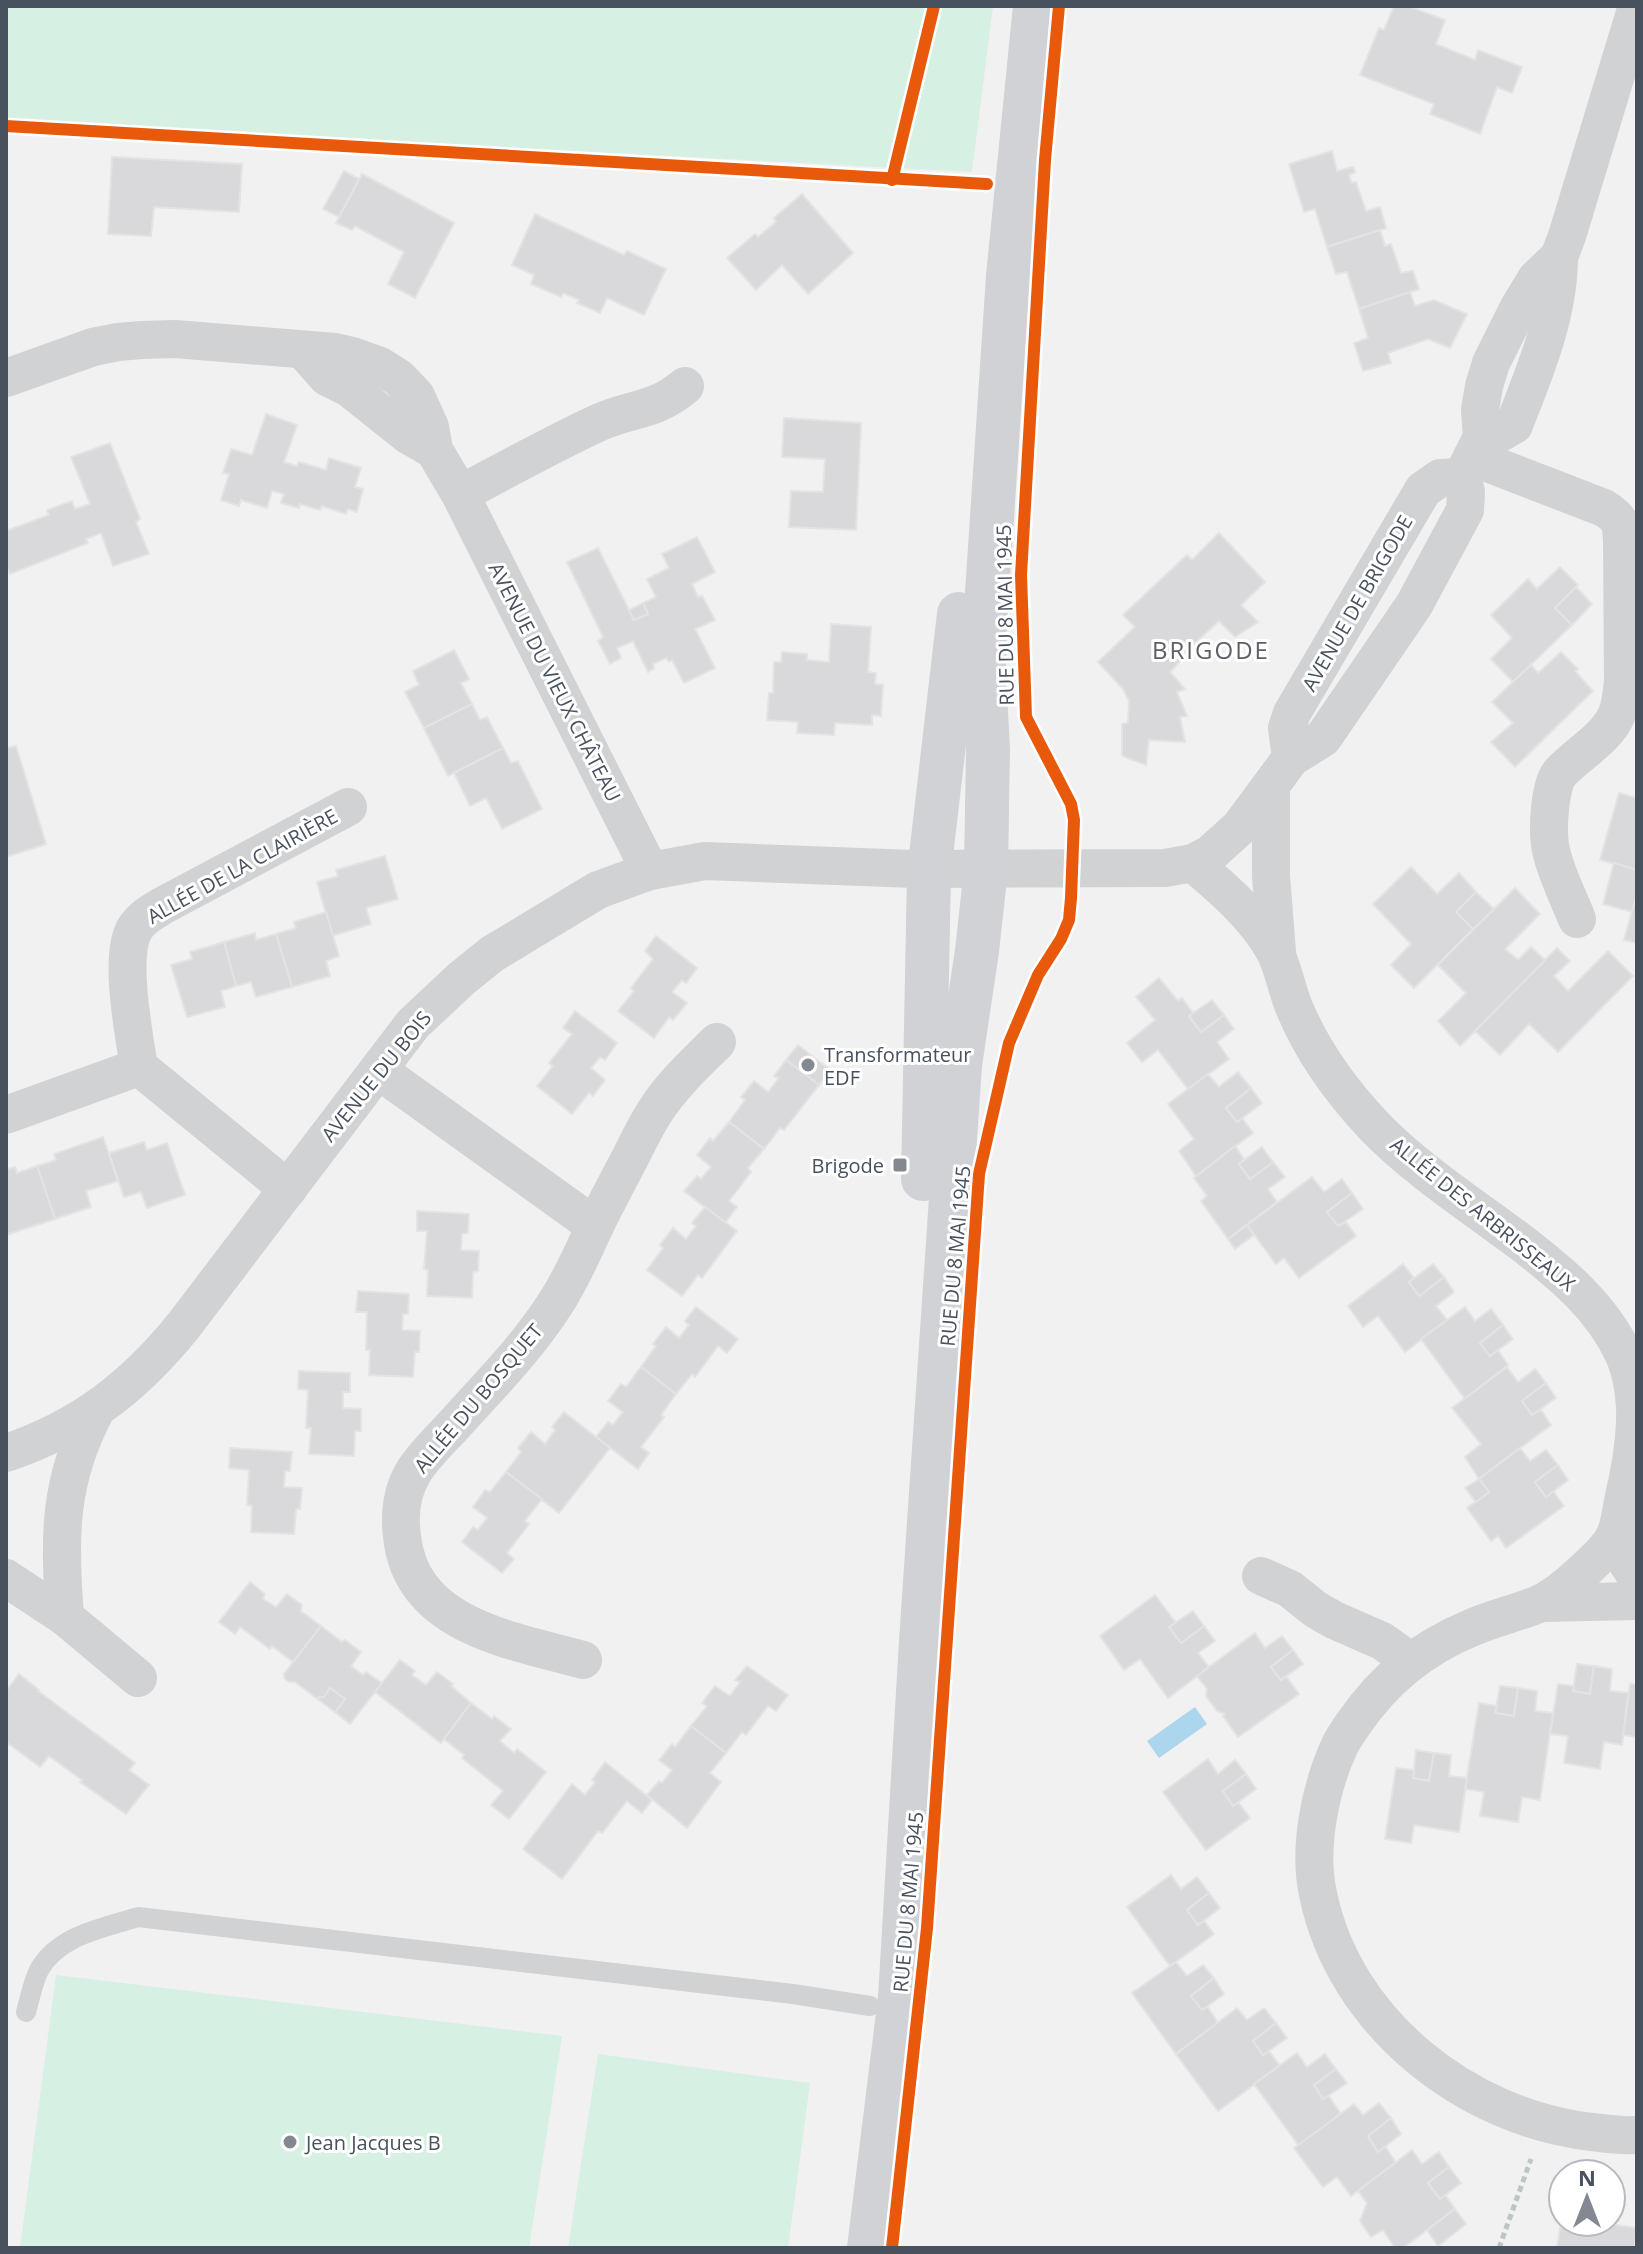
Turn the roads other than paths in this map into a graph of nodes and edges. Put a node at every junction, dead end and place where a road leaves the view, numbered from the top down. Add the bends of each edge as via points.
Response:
1 (1009, 6) edge
2 (1035, 6) edge
3 (1637, 6) edge
4 (6, 378) edge
5 (685, 386) dead end
6 (1472, 457) junction
7 (460, 494) junction
8 (1629, 544) edge
9 (1281, 773) junction
10 (348, 807) dead end
11 (1193, 863) junction
12 (929, 869) junction
13 (986, 869) junction
14 (650, 871) junction
15 (1577, 919) dead end
16 (1277, 955) junction
17 (717, 1042) dead end
18 (139, 1067) junction
19 (378, 1070) junction
20 (6, 1115) edge
21 (288, 1189) junction
22 (595, 1226) junction
23 (96, 1410) junction
24 (6, 1453) edge
25 (1615, 1538) junction
26 (1261, 1576) dead end
27 (6, 1578) edge
28 (1637, 1578) edge
29 (1637, 1601) edge
30 (1542, 1603) junction
31 (65, 1617) junction
32 (583, 1660) dead end
33 (1410, 1661) junction
34 (138, 1678) dead end
35 (870, 2006) junction
36 (26, 2012) dead end
37 (1637, 2135) edge
38 (842, 2248) edge
39 (869, 2248) edge

1 - 12 main road, RUE DU 8 MAI 1945 via 984,216 957,642
2 - 13 main road, RUE DU 8 MAI 1945 via 1008,276 985,623
3 - 6 street, AVENUE DE BRIGODE via 1559,257 1559,283 1542,348 1514,425
4 - 7 street, AVENUE DU VIEUX CHÂTEAU via 118,342 175,339 304,351 327,377 434,450
5 - 7 street via 659,404 602,421
6 - 8 street via 1604,508 1617,517
6 - 9 street, AVENUE DE BRIGODE via 1465,510 1414,605 1323,738
6 - 9 street, AVENUE DE BRIGODE via 1423,490 1292,713
7 - 14 street, AVENUE DU VIEUX CHÂTEAU
8 - 15 street via 1623,680 1615,718 1559,774 1551,795 1551,850
9 - 11 street, AVENUE DE BRIGODE via 1233,834
9 - 16 street, ALLÉE DES ARBRISSEAUX via 1269,843
10 - 18 street, ALLÉE DE LA CLAIRIÈRE via 162,906 136,926 128,959
11 - 13 street, AVENUE DE BRIGODE via 1165,868
11 - 16 street, ALLÉE DES ARBRISSEAUX via 1253,918
12 - 13 street
12 - 14 street, AVENUE DU BOIS via 705,861
12 - 35 main road, RUE DU 8 MAI 1945 via 919,1282
13 - 39 main road, RUE DU 8 MAI 1945 via 954,1135 900,1998
14 - 19 street, AVENUE DU BOIS via 598,890 492,954 413,1024
16 - 25 street, ALLÉE DES ARBRISSEAUX via 1313,1045 1375,1128 1558,1271 1610,1329 1632,1379 1635,1408 1632,1464
17 - 22 street, ALLÉE DU BOSQUET via 654,1112
18 - 20 street
18 - 21 street
19 - 21 street, AVENUE DU BOIS
19 - 22 street
21 - 23 street, AVENUE DU BOIS via 162,1352
22 - 32 street, ALLÉE DU BOSQUET via 536,1333 412,1473 401,1522 412,1573 447,1612 490,1634
23 - 24 street, AVENUE DU BOIS
23 - 31 street, AVENUE DU BOIS via 82,1436 66,1496 60,1553
25 - 28 street
25 - 30 street via 1569,1585
26 - 33 street
27 - 31 street
29 - 30 street
30 - 33 street via 1472,1627
31 - 34 street
33 - 37 street via 1368,1703 1341,1743 1324,1791 1314,1843 1317,1893 1333,1943 1356,1989 1395,2035 1477,2097 1567,2129
35 - 36 lane via 138,1917 82,1934 51,1952 38,1972
35 - 38 main road, RUE DU 8 MAI 1945

